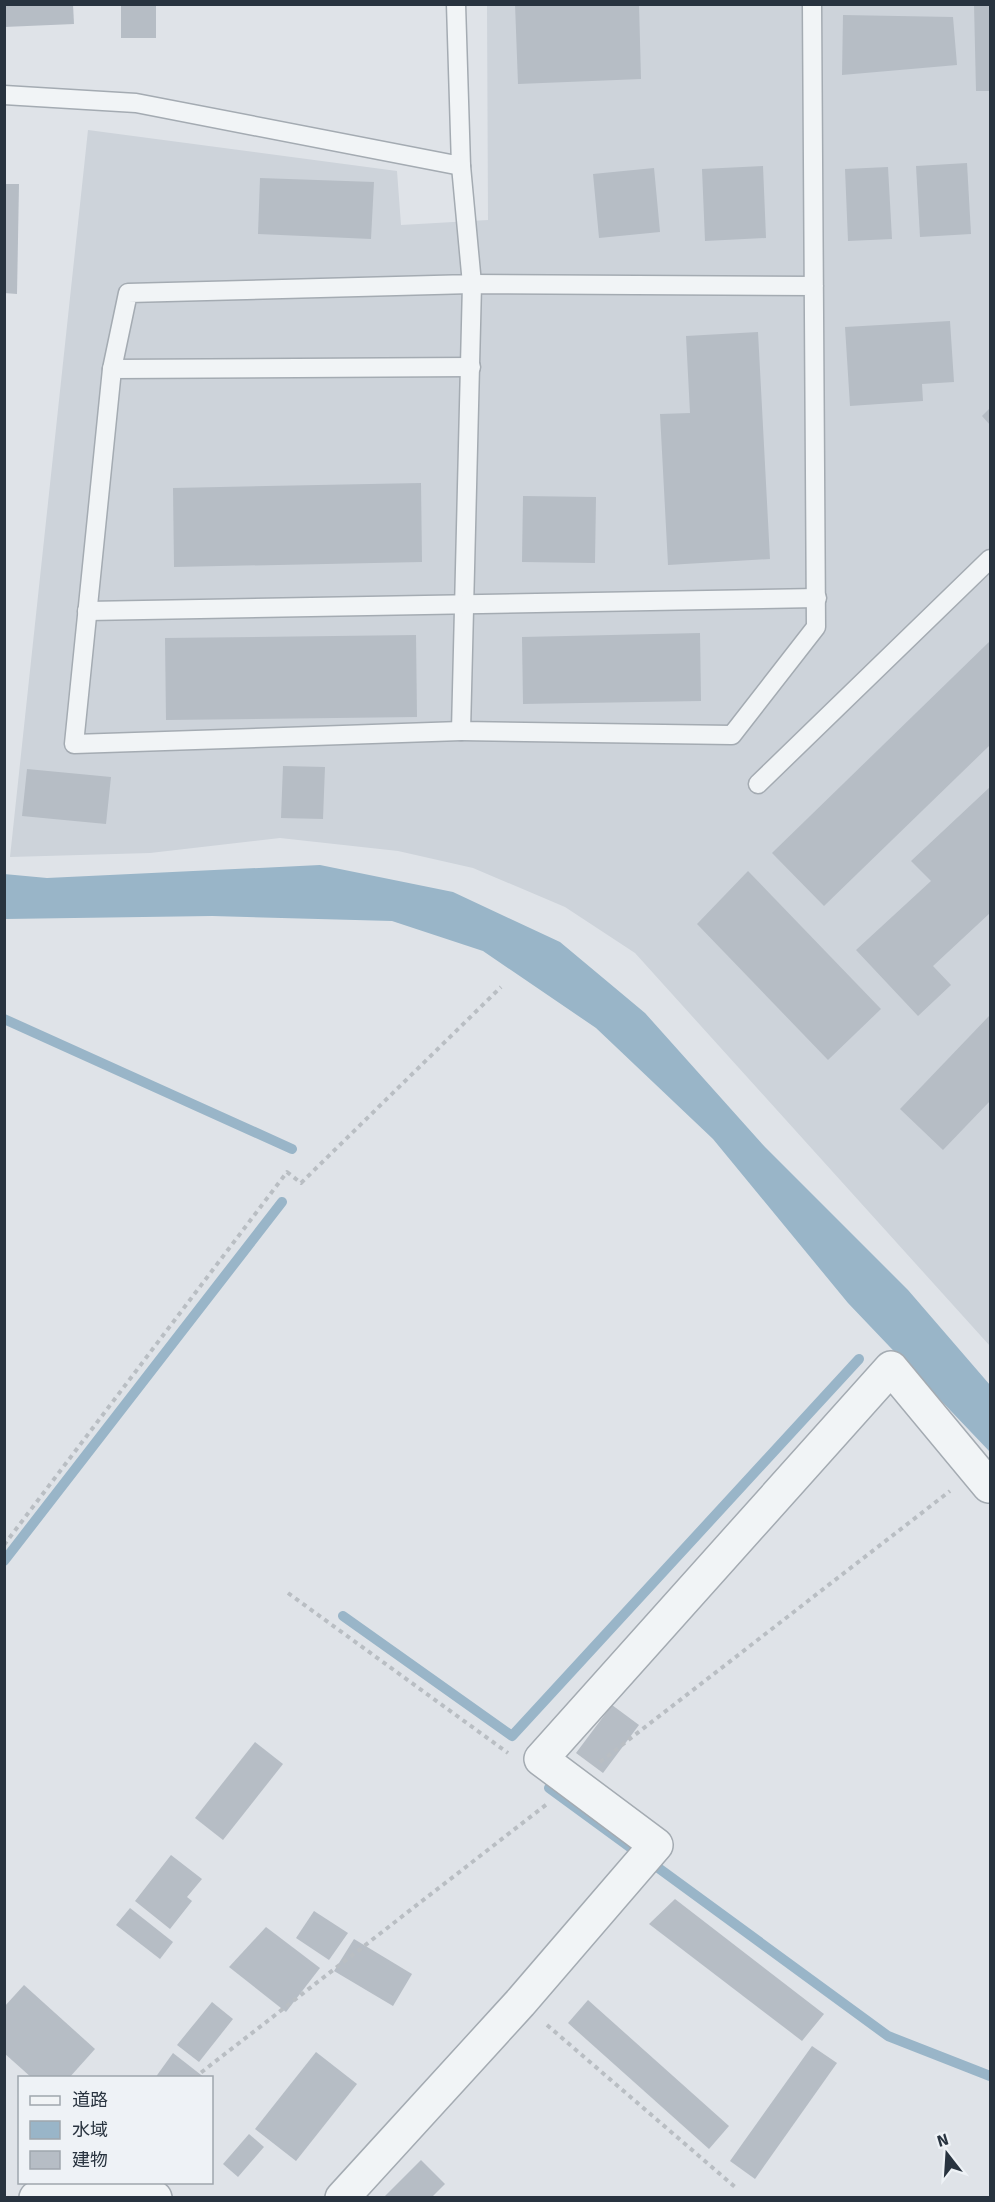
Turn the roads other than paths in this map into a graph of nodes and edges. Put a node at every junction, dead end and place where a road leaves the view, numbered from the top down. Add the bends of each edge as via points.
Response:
1 (456, 4) edge
2 (812, 4) edge
3 (4, 95) edge
4 (461, 166) junction
5 (472, 284) junction
6 (814, 286) junction
7 (471, 368) junction
8 (112, 369) junction
9 (990, 559) edge
10 (817, 598) junction
11 (464, 605) junction
12 (87, 611) junction
13 (461, 731) junction
14 (758, 784) dead end
15 (989, 1486) edge
16 (36, 2198) edge
17 (155, 2198) edge
18 (342, 2198) edge

1 - 4 lane
2 - 6 lane
3 - 4 lane via 136,103
4 - 5 lane
5 - 6 lane
5 - 7 lane
5 - 8 lane via 128,293
6 - 10 lane
7 - 8 lane
7 - 11 lane
8 - 12 lane
9 - 14 lane
10 - 11 lane
10 - 13 lane via 816,627 732,735
11 - 12 lane
11 - 13 lane
12 - 13 lane via 74,744
15 - 18 street via 891,1368 541,1759 656,1845 520,2003
16 - 17 street via 67,2191 131,2192

